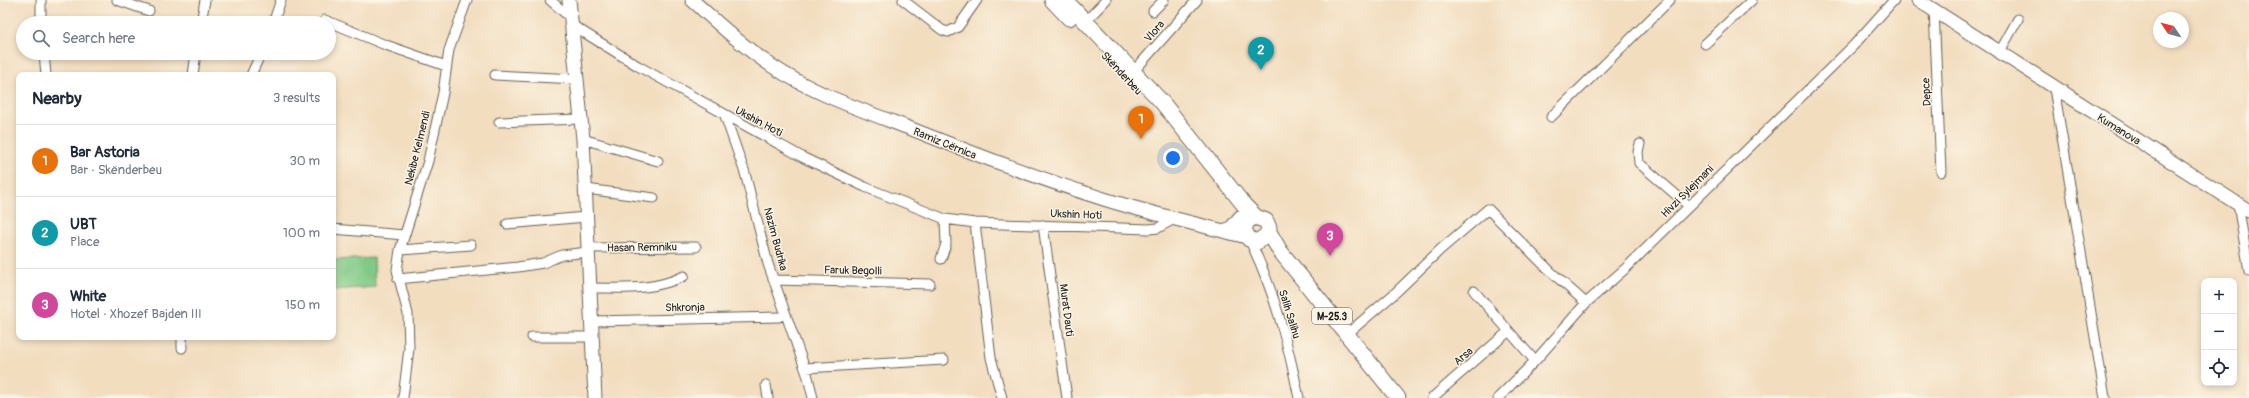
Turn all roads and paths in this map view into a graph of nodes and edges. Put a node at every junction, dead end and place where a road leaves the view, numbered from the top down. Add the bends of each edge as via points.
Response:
1 (41, 0) edge
2 (119, 0) edge
3 (205, 0) edge
4 (281, 0) edge
5 (467, 0) edge
6 (550, 0) edge
7 (570, 0) edge
8 (692, 0) edge
9 (903, 0) edge
10 (977, 0) edge
11 (1052, 0) edge
12 (1065, 0) edge
13 (1106, 0) edge
14 (1164, 0) edge
15 (1670, 0) edge
16 (1752, 0) edge
17 (1894, 0) edge
18 (1918, 0) edge
19 (1192, 2) edge
20 (1934, 10) junction
21 (149, 11) dead end
22 (1153, 11) dead end
23 (41, 16) edge
24 (202, 16) edge
25 (275, 16) edge
26 (2018, 19) dead end
27 (571, 20) junction
28 (1086, 21) junction
29 (336, 25) edge
30 (1705, 44) dead end
31 (1999, 54) junction
32 (45, 60) edge
33 (195, 60) edge
34 (258, 60) edge
35 (446, 66) junction
36 (1134, 71) junction
37 (46, 72) edge
38 (193, 72) edge
39 (252, 72) edge
40 (494, 75) dead end
41 (577, 79) junction
42 (2054, 88) junction
43 (725, 116) junction
44 (1551, 117) dead end
45 (581, 119) junction
46 (499, 122) dead end
47 (583, 139) junction
48 (1640, 144) dead end
49 (658, 161) dead end
50 (1941, 172) dead end
51 (586, 189) junction
52 (654, 198) dead end
53 (1689, 206) junction
54 (2244, 208) edge
55 (586, 217) junction
56 (945, 219) junction
57 (1174, 219) junction
58 (975, 222) junction
59 (507, 224) dead end
60 (1043, 225) junction
61 (1245, 227) junction
62 (336, 229) edge
63 (404, 234) junction
64 (471, 245) dead end
65 (696, 247) dead end
66 (400, 250) junction
67 (588, 250) junction
68 (942, 259) dead end
69 (2249, 271) edge
70 (684, 276) dead end
71 (398, 280) junction
72 (774, 280) junction
73 (930, 284) dead end
74 (591, 288) junction
75 (1474, 291) dead end
76 (1586, 303) junction
77 (779, 317) dead end
78 (592, 321) junction
79 (1509, 331) junction
80 (1347, 334) junction
81 (532, 337) dead end
82 (592, 337) junction
83 (182, 340) edge
84 (182, 348) dead end
85 (944, 360) dead end
86 (1535, 361) junction
87 (805, 368) junction
88 (766, 385) dead end
89 (403, 398) edge
90 (595, 398) edge
91 (768, 398) edge
92 (813, 398) edge
93 (1002, 398) edge
94 (1067, 398) edge
95 (1299, 398) edge
96 (1387, 398) edge
97 (1398, 398) edge
98 (1432, 398) edge
99 (1498, 398) edge
100 (2105, 398) edge

1 - 23 street
2 - 21 street
3 - 24 street
4 - 25 street
5 - 35 street, Nekibe Kelmendi via 455,31
6 - 27 street, Ukshin Hoti
7 - 27 street
8 - 57 street, Ramiz Cërnica via 742,44 802,84 984,158 1100,198
9 - 10 street via 948,32 958,27
11 - 61 main road, Skënderbeu / M-25.3 via 1154,108
12 - 28 main road, Skënderbeu / M-25.3
13 - 28 street
14 - 22 street, Vlora
15 - 44 street
16 - 30 street
17 - 53 street, Hivzi Sylejmani via 1853,46
18 - 20 street, Kumanova
19 - 36 street, Vlora
20 - 31 street, Kumanova
20 - 50 street, Depce
26 - 31 street
27 - 41 street
27 - 43 street, Ukshin Hoti
28 - 36 main road, Skënderbeu / M-25.3
29 - 35 street
31 - 42 street, Kumanova
32 - 37 street
33 - 38 street
34 - 39 street
35 - 63 street, Nekibe Kelmendi via 443,93 428,161
36 - 61 main road, Skënderbeu / M-25.3 via 1244,205
40 - 41 street
41 - 45 street
42 - 54 street, Kumanova
42 - 100 street
43 - 56 street, Ukshin Hoti via 811,161 912,207
43 - 72 street, Nazim Budrika via 745,172
45 - 46 street
45 - 47 street
47 - 49 street
47 - 51 street
48 - 53 street via 1639,163
51 - 52 street
51 - 55 street
53 - 76 street, Hivzi Sylejmani
54 - 69 street, Kumanova
55 - 59 street
55 - 67 street
56 - 58 street, Ukshin Hoti
56 - 68 street via 946,244
57 - 60 street, Ukshin Hoti via 1158,228 1149,229
57 - 61 street, Ramiz Cërnica
58 - 60 street, Ukshin Hoti
58 - 93 street via 991,358
60 - 94 street, Murat Dauti
61 - 80 main road, M-25.3 via 1266,221 1280,251
61 - 95 street, Salih Salihu via 1272,295
61 - 96 main road, M-25.3 via 1275,259
62 - 63 street
63 - 66 street, Nekibe Kelmendi
64 - 66 street
65 - 67 street, Hasan Remniku
66 - 71 street, Nekibe Kelmendi
67 - 71 street, Hasan Remniku via 562,255 543,263 518,267
67 - 74 street
70 - 74 street via 651,288
71 - 89 street, Nekibe Kelmendi via 408,314 409,348
72 - 73 street, Faruk Begolli
72 - 87 street, Nazim Budrika
74 - 78 street
75 - 79 street
76 - 80 street via 1488,209
76 - 86 street, Hivzi Sylejmani
77 - 78 street, Shkronja
78 - 82 street
79 - 86 street
79 - 98 street, Arsa
80 - 97 main road, M-25.3
81 - 82 street
82 - 90 street
83 - 84 street
85 - 87 street
86 - 99 street, Hivzi Sylejmani
87 - 92 street, Nazim Budrika
88 - 91 street

